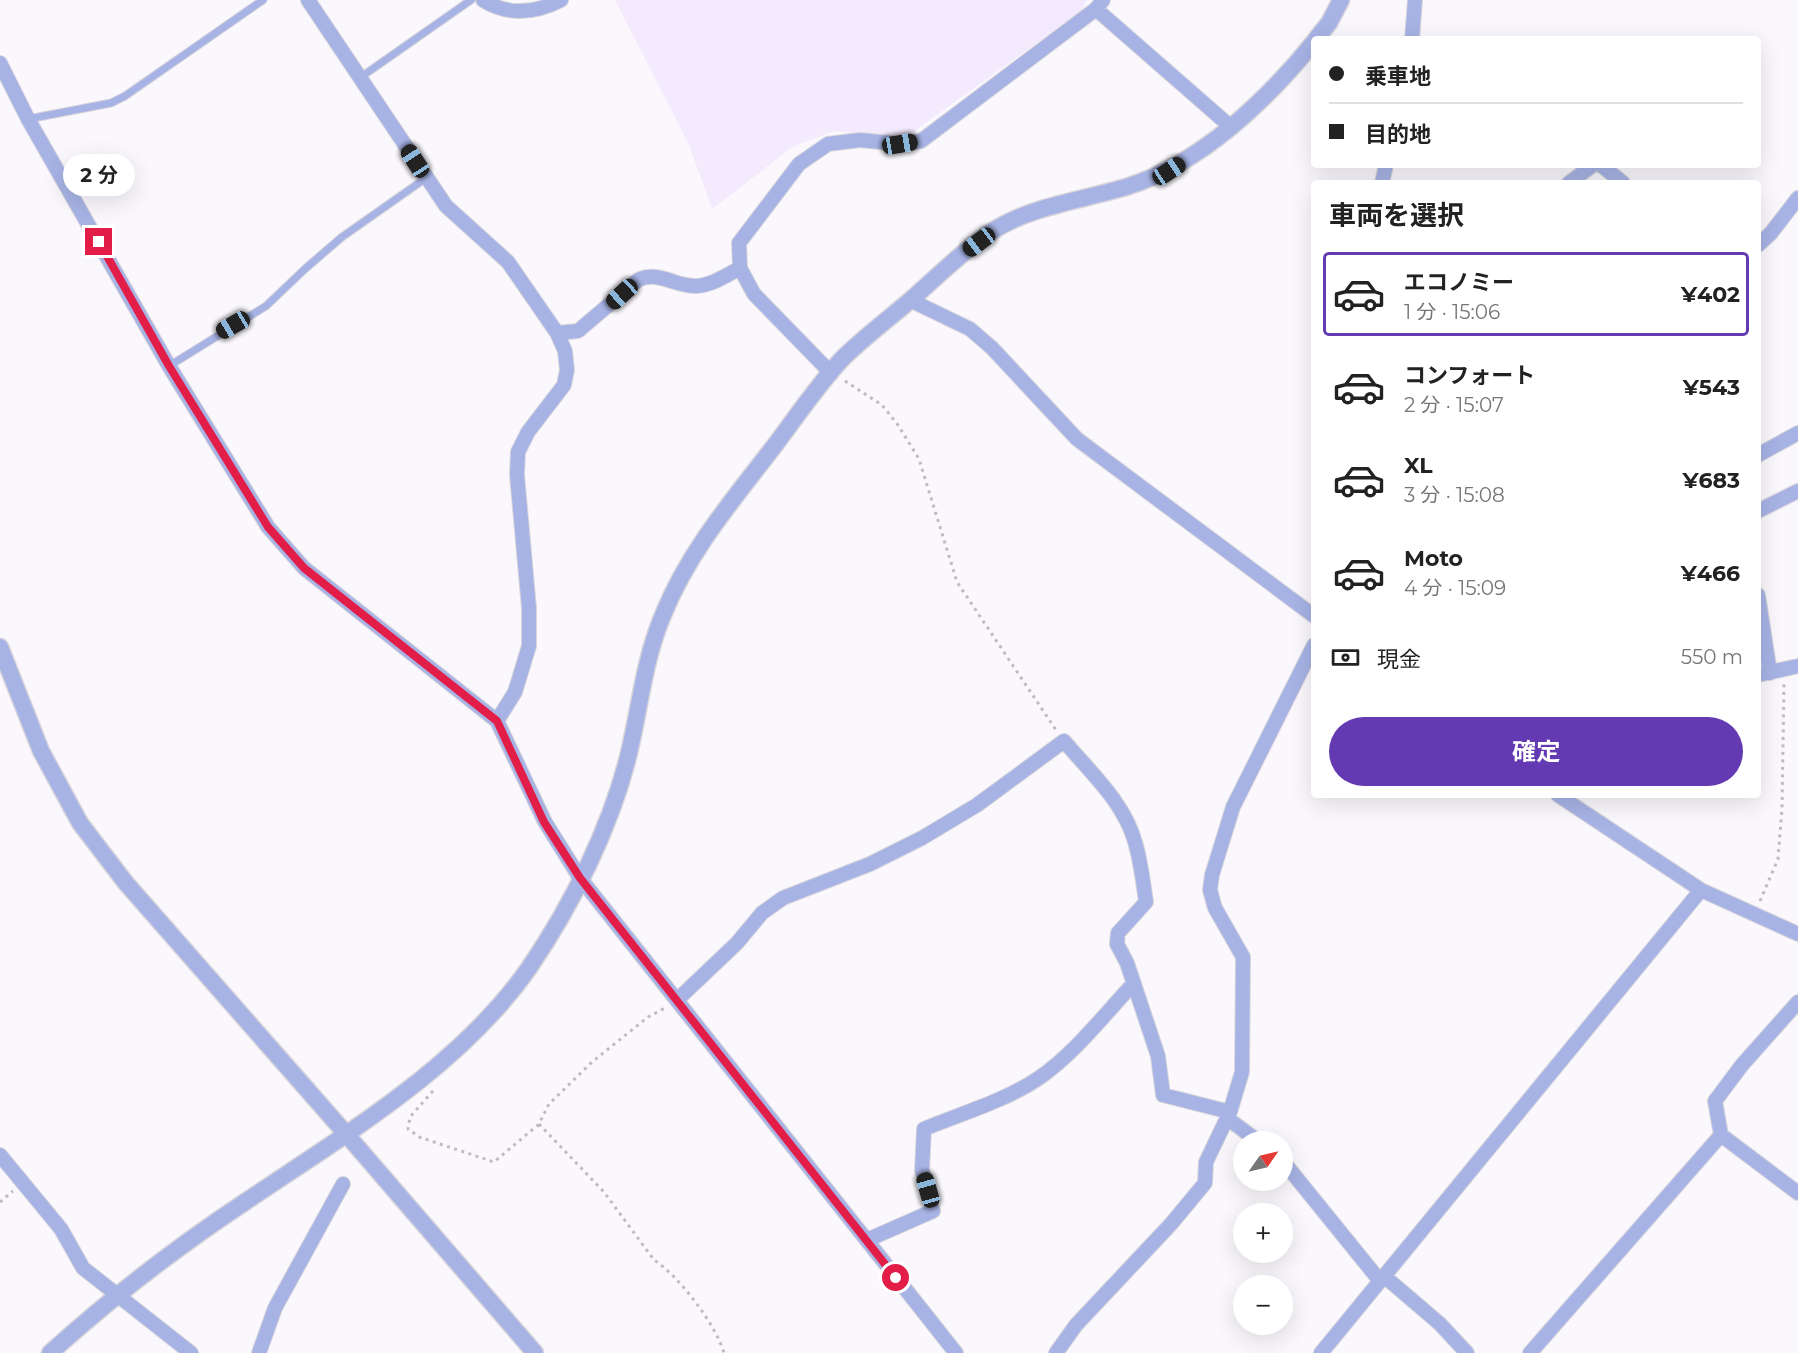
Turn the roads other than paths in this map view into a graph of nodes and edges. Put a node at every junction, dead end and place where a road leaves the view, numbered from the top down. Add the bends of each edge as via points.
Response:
1 (263, 0) edge
2 (308, 0) edge
3 (471, 0) edge
4 (483, 0) edge
5 (561, 0) edge
6 (1341, 0) edge
7 (1415, 0) edge
8 (1100, 5) edge
9 (1318, 36) edge
10 (1412, 36) edge
11 (1311, 45) edge
12 (0, 63) edge
13 (361, 77) junction
14 (28, 119) junction
15 (1231, 127) junction
16 (1589, 168) edge
17 (1605, 168) edge
18 (426, 178) junction
19 (1573, 180) edge
20 (1619, 180) edge
21 (1798, 198) edge
22 (1761, 242) edge
23 (741, 268) junction
24 (910, 300) junction
25 (558, 333) junction
26 (169, 366) junction
27 (831, 372) junction
28 (1797, 436) edge
29 (1761, 454) edge
30 (1798, 491) edge
31 (1761, 510) edge
32 (1311, 614) edge
33 (1761, 635) edge
34 (0, 647) edge
35 (1311, 651) edge
36 (1791, 668) edge
37 (1764, 674) edge
38 (497, 721) junction
39 (1563, 798) edge
40 (580, 878) junction
41 (1701, 890) junction
42 (1798, 934) edge
43 (1134, 983) junction
44 (677, 1000) junction
45 (1798, 1002) edge
46 (1229, 1115) junction
47 (1246, 1131) edge
48 (347, 1135) junction
49 (1721, 1135) junction
50 (0, 1155) edge
51 (1293, 1173) edge
52 (343, 1184) dead end
53 (1798, 1193) edge
54 (867, 1240) junction
55 (1382, 1278) junction
56 (118, 1294) junction
57 (50, 1353) edge
58 (191, 1353) edge
59 (259, 1353) edge
60 (535, 1353) edge
61 (956, 1353) edge
62 (1056, 1353) edge
63 (1321, 1353) edge
64 (1467, 1353) edge
65 (1530, 1353) edge

1 - 14 lane via 118,100
2 - 13 street
3 - 13 lane
4 - 5 street via 498,9 530,11
6 - 9 street
7 - 10 street
8 - 15 street
8 - 23 street via 921,141 828,144 799,164 739,243
11 - 15 street
12 - 14 street
13 - 18 street
14 - 26 street
15 - 24 street via 1169,171 1032,213 996,229
16 - 19 street
17 - 20 street
18 - 25 street via 446,206 508,262
18 - 26 lane via 342,237 266,306
21 - 22 street
23 - 25 street via 695,286 646,276 578,331
23 - 27 street via 754,294
24 - 27 street
24 - 32 street via 970,329 1077,439
25 - 38 street via 565,351 564,384 528,432 519,452 517,475 529,646 515,692
26 - 38 street via 268,527 304,568
27 - 40 street via 711,529 681,575 646,662 629,753 614,804 600,842
28 - 29 street
30 - 31 street
33 - 37 street
34 - 48 street via 40,751 80,823 125,882
35 - 46 street via 1233,807 1212,875 1210,890 1215,908 1243,957 1242,1072
36 - 37 street
38 - 40 street via 544,822
39 - 41 street
40 - 44 street
40 - 48 street via 532,964 503,1004 429,1071
41 - 42 street
41 - 55 street
43 - 44 street via 1117,944 1118,933 1146,902 1135,841 1111,795 1064,741 977,806 922,838 870,864 783,898 762,913 737,943
43 - 46 street via 1158,1056 1163,1095
43 - 54 street via 1057,1064 1037,1079 1016,1092 924,1129 922,1170 933,1211
44 - 54 street
45 - 49 street via 1715,1101
46 - 47 street
46 - 62 street via 1206,1162 1205,1183 1076,1325
48 - 56 street via 240,1205
48 - 60 street
49 - 53 street
49 - 65 street
50 - 56 street via 61,1229 83,1268
51 - 55 street
52 - 59 street via 275,1308
54 - 61 street
55 - 63 street
55 - 64 street via 1440,1324
56 - 57 street
56 - 58 street

